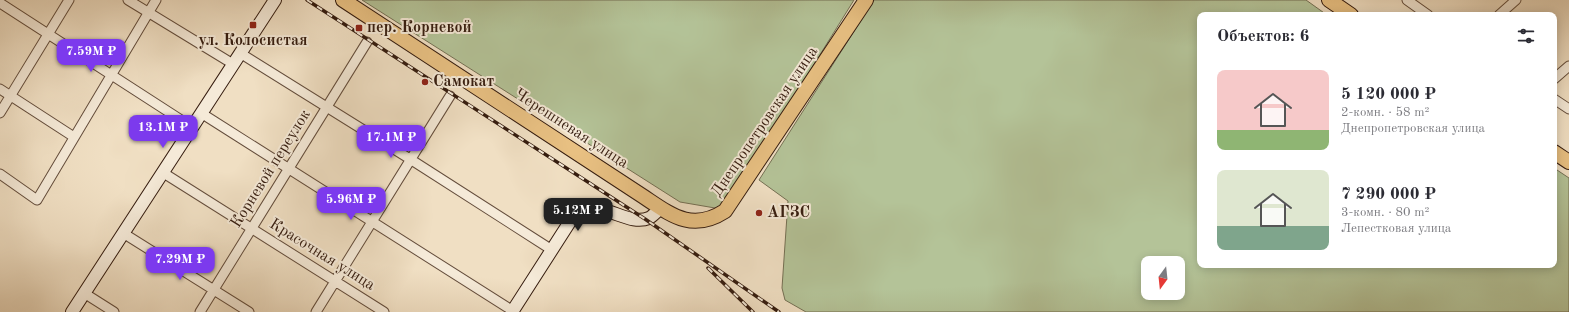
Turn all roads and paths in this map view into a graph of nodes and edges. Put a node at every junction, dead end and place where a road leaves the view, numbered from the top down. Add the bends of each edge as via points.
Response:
1 (70, 0) edge
2 (128, 0) edge
3 (156, 0) edge
4 (275, 0) edge
5 (343, 0) edge
6 (866, 0) edge
7 (1329, 0) edge
8 (1407, 0) edge
9 (1516, 0) edge
10 (0, 3) edge
11 (149, 12) junction
12 (1347, 12) edge
13 (1424, 12) edge
14 (1502, 12) edge
15 (48, 34) junction
16 (367, 42) dead end
17 (240, 53) junction
18 (233, 64) junction
19 (1569, 66) edge
20 (112, 74) junction
21 (1557, 76) edge
22 (0, 89) edge
23 (10, 96) junction
24 (450, 96) dead end
25 (1557, 101) edge
26 (327, 108) junction
27 (1569, 109) edge
28 (0, 113) edge
29 (201, 113) junction
30 (192, 127) junction
31 (74, 137) junction
32 (1557, 154) edge
33 (410, 159) junction
34 (1569, 162) edge
35 (289, 169) junction
36 (162, 172) junction
37 (0, 174) edge
38 (660, 208) junction
39 (372, 222) junction
40 (251, 230) junction
41 (123, 232) junction
42 (552, 250) junction
43 (335, 281) junction
44 (214, 290) junction
45 (84, 292) junction
46 (513, 311) edge
47 (72, 312) edge
48 (114, 312) edge
49 (200, 312) edge
50 (249, 312) edge
51 (316, 312) edge
52 (384, 312) edge

1 - 15 street
2 - 11 street
3 - 11 street
4 - 17 street
5 - 38 main road, Черешневая улица
6 - 38 main road, Днепропетровская улица via 725,211 713,219 690,221
7 - 12 main road
8 - 13 street
9 - 14 street
10 - 15 street
11 - 18 street
11 - 20 street
15 - 20 street
15 - 23 street
16 - 26 street, Корневой переулок
17 - 18 street
17 - 26 street
18 - 29 street
19 - 21 street
20 - 30 street
20 - 31 street
22 - 23 street
23 - 28 street
23 - 31 street
24 - 33 street
25 - 27 street
26 - 33 street
26 - 35 street, Корневой переулок
29 - 30 street
29 - 35 street
30 - 36 street
31 - 37 street via 37,200
32 - 34 main road
33 - 39 street
33 - 42 street
35 - 39 street
35 - 40 street, Корневой переулок
36 - 40 street, Красочная улица
36 - 41 street
38 - 42 street via 645,219 635,219 607,210 581,212 571,220
39 - 43 street
39 - 46 street
40 - 43 street, Красочная улица
40 - 44 street, Корневой переулок
41 - 44 street
41 - 45 street
42 - 46 street
43 - 51 street
43 - 52 street, Красочная улица
44 - 49 street, Корневой переулок
44 - 50 street
45 - 47 street
45 - 48 street

